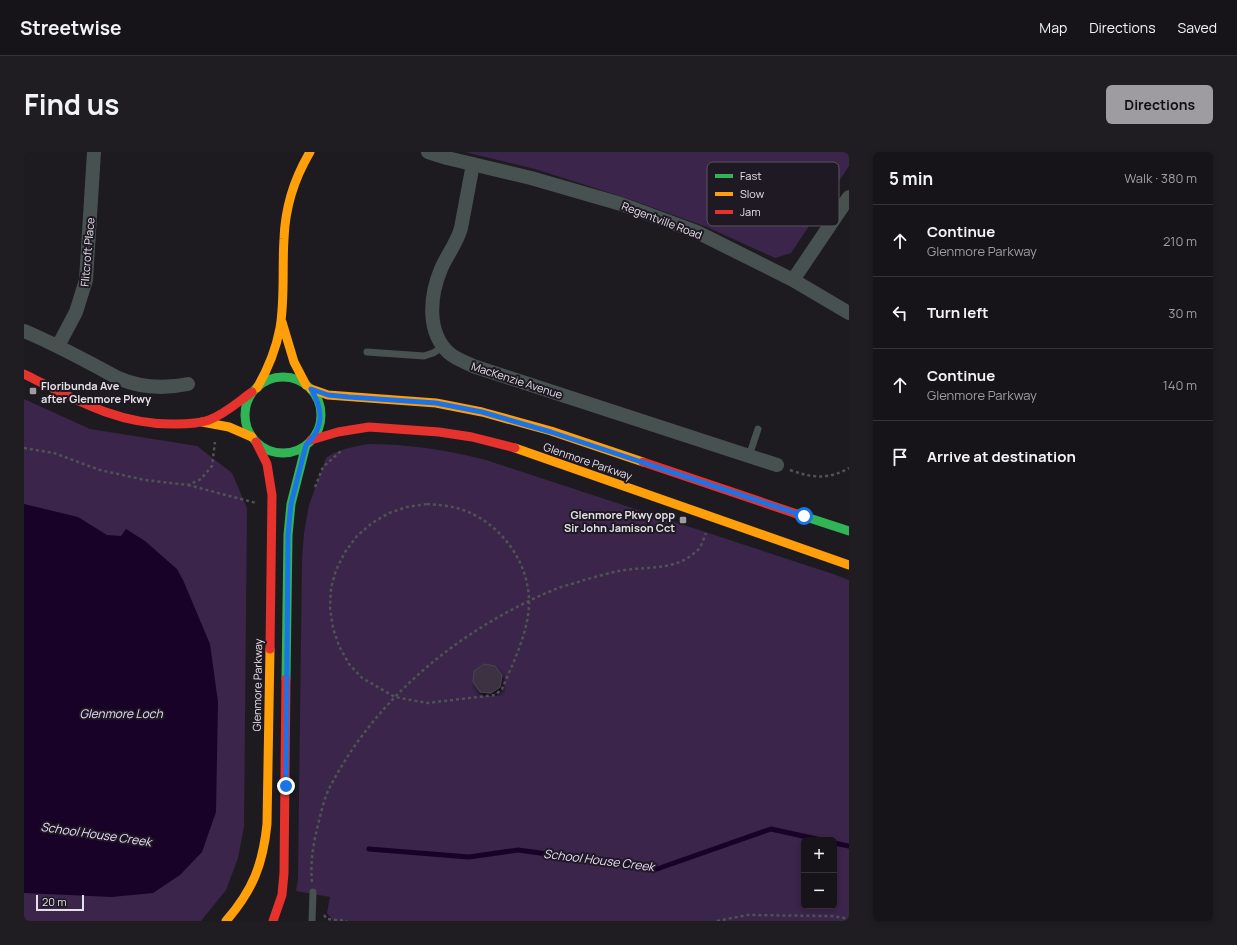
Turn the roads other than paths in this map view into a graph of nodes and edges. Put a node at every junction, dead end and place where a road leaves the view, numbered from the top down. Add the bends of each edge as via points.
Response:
1 (94, 152) edge
2 (310, 152) edge
3 (428, 152) edge
4 (473, 164) junction
5 (849, 197) edge
6 (839, 212) edge
7 (829, 226) edge
8 (793, 280) junction
9 (849, 313) edge
10 (281, 319) junction
11 (24, 331) edge
12 (58, 346) junction
13 (443, 347) junction
14 (367, 352) dead end
15 (24, 374) edge
16 (188, 384) dead end
17 (309, 387) junction
18 (254, 390) junction
19 (202, 422) junction
20 (758, 429) dead end
21 (254, 440) junction
22 (308, 443) junction
23 (749, 456) junction
24 (777, 465) road end
25 (849, 531) edge
26 (849, 565) edge
27 (278, 713) junction
28 (313, 892) road end
29 (226, 921) edge
30 (273, 921) edge
31 (312, 921) edge

1 - 12 street, Flitcroft Place via 86,280 76,312
2 - 10 main road via 297,178 287,212
3 - 4 street, Regentville Road
4 - 8 street, Regentville Road via 531,178 628,207 697,232
4 - 13 street, MacKenzie Avenue via 461,228 438,276 434,298 434,328
5 - 6 street
7 - 8 street
8 - 9 street, Regentville Road
10 - 17 main road via 294,362
10 - 18 main road via 271,362
11 - 12 street
12 - 16 street via 118,378 139,385 164,388
13 - 14 lane via 424,356
13 - 23 street, MacKenzie Avenue via 450,354 474,366
15 - 19 main road via 123,420 158,425
17 - 18 main road via 297,380 281,377 265,381
17 - 22 main road via 317,399 320,420 317,431
17 - 25 main road, Glenmore Parkway via 328,395 436,403 482,412 558,434
18 - 19 main road via 231,407
18 - 21 main road via 247,403 245,415 246,426
19 - 21 main road via 229,427
20 - 23 lane
21 - 22 main road via 265,448 286,453
21 - 27 main road, Glenmore Parkway via 264,454 272,482
22 - 26 main road, Glenmore Parkway via 338,432 369,427 411,429 472,437 514,448
22 - 27 main road, Glenmore Parkway via 291,504
23 - 24 street, MacKenzie Avenue
27 - 29 main road, Glenmore Parkway via 265,850 252,887
27 - 30 main road, Glenmore Parkway via 284,873 282,895
28 - 31 lane

